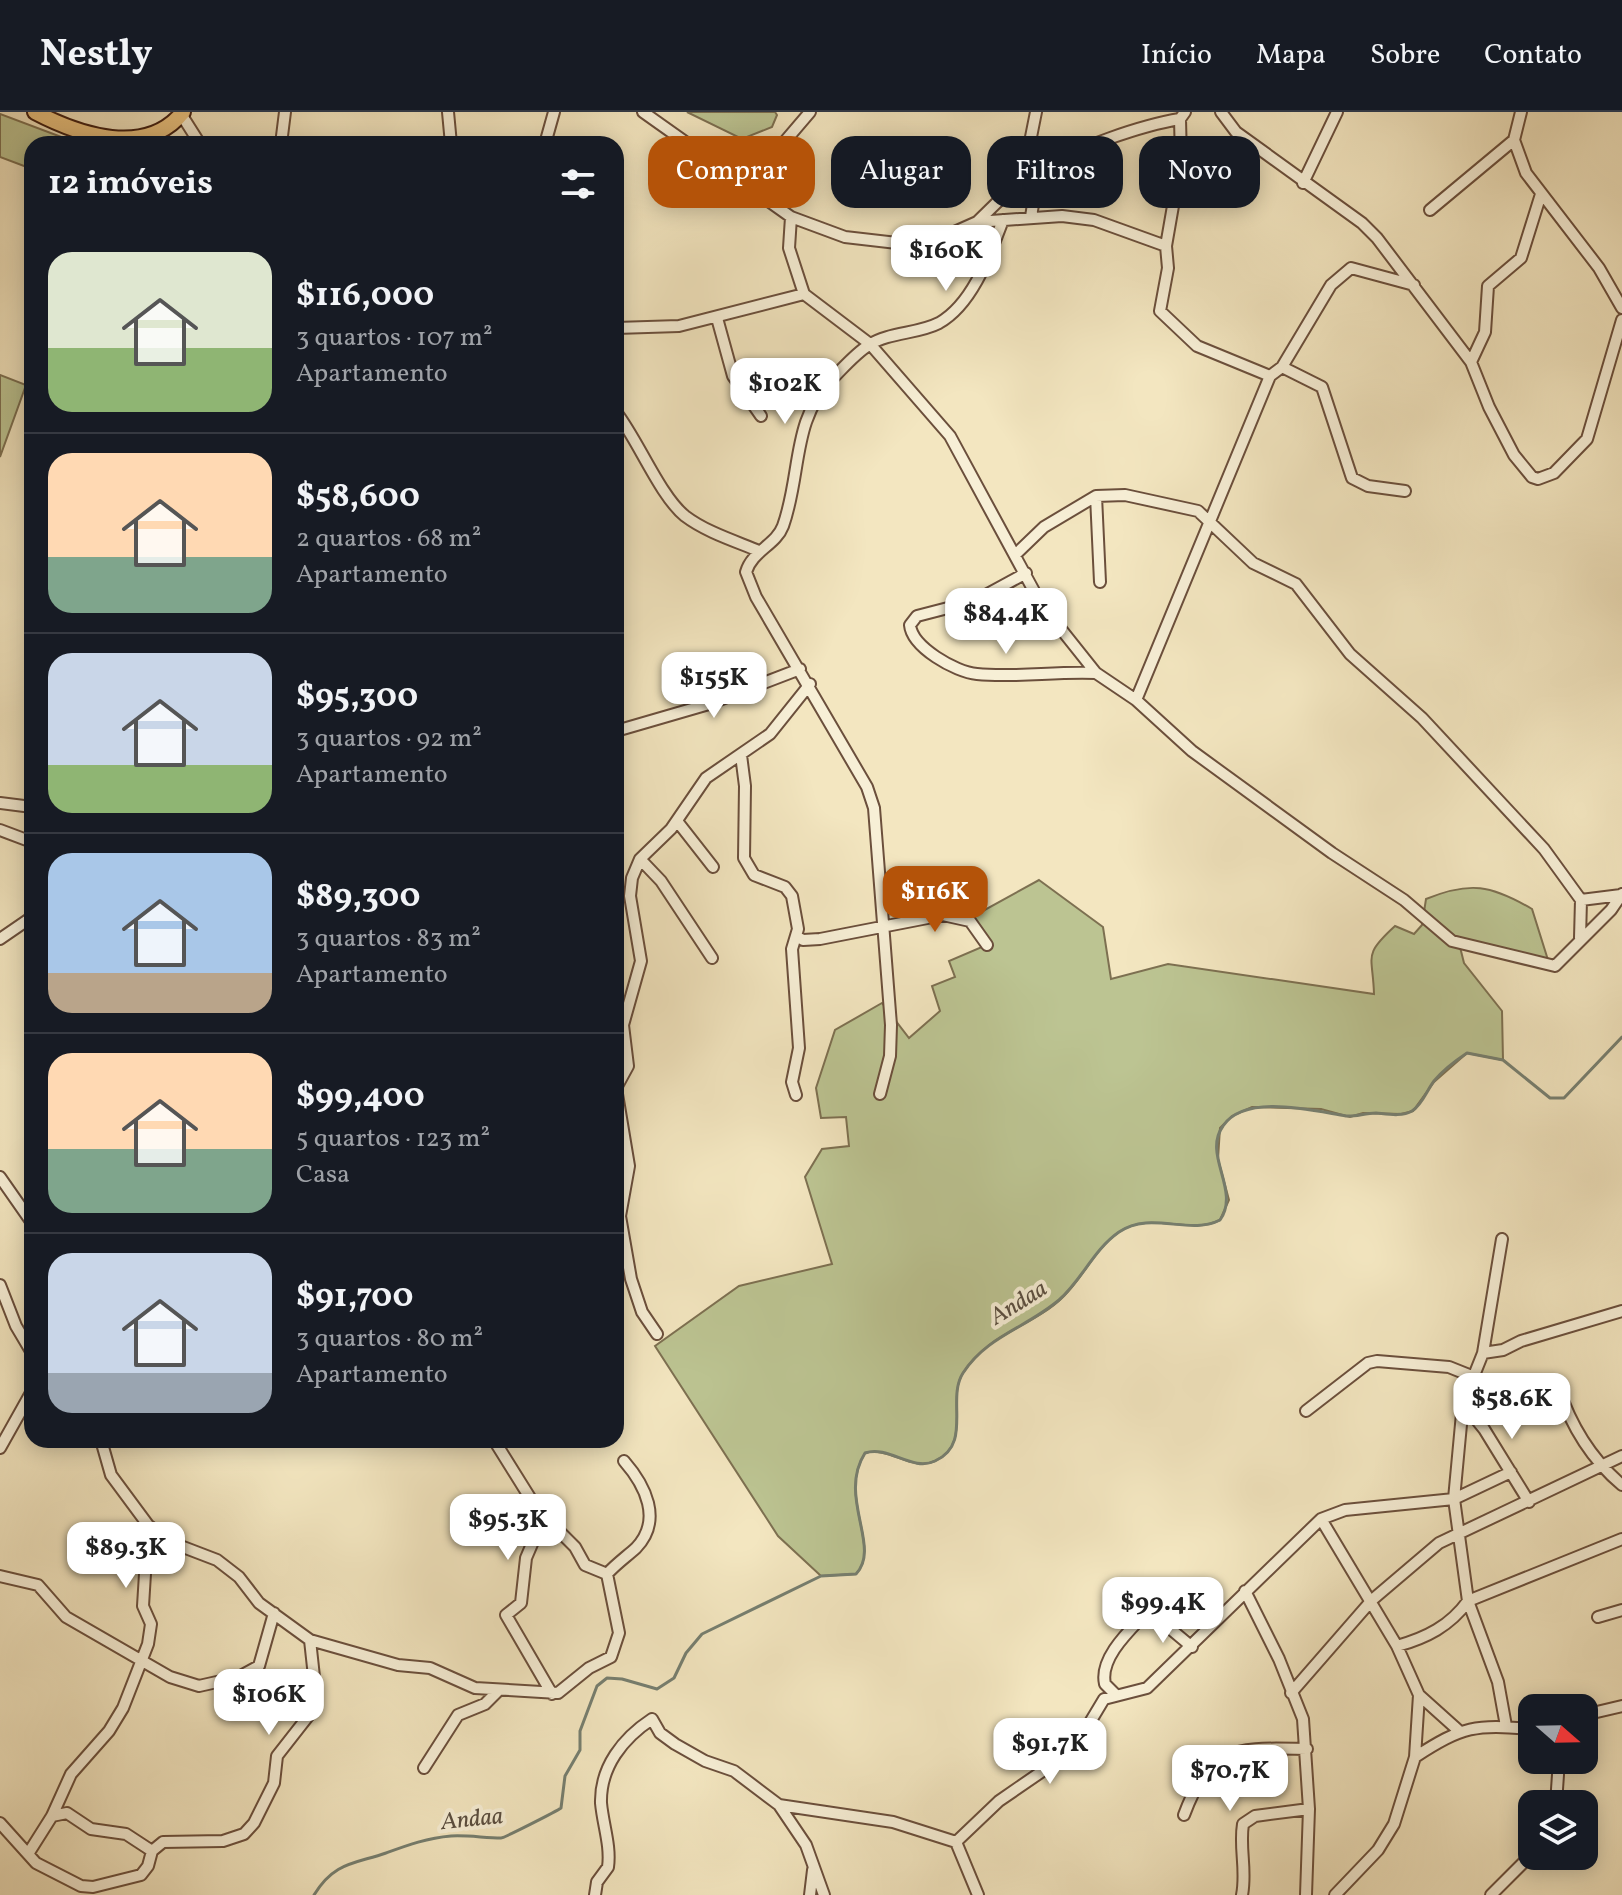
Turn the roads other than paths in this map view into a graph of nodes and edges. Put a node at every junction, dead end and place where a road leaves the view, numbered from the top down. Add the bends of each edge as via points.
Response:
1 (35, 112) edge
2 (285, 112) edge
3 (448, 112) edge
4 (554, 112) edge
5 (643, 112) edge
6 (810, 112) edge
7 (1036, 112) edge
8 (1221, 112) edge
9 (1337, 112) edge
10 (1521, 112) edge
11 (182, 113) edge
12 (1183, 115) edge
13 (96, 136) edge
14 (147, 136) edge
15 (194, 136) edge
16 (282, 136) edge
17 (450, 136) edge
18 (547, 136) edge
19 (676, 136) edge
20 (790, 136) edge
21 (1032, 136) edge
22 (1115, 136) edge
23 (1514, 140) junction
24 (1303, 183) junction
25 (1541, 194) junction
26 (778, 208) edge
27 (992, 208) edge
28 (1034, 208) edge
29 (1430, 210) dead end
30 (791, 217) junction
31 (1031, 217) junction
32 (1003, 220) junction
33 (977, 222) junction
34 (1166, 246) junction
35 (1415, 285) junction
36 (804, 294) junction
37 (1622, 308) edge
38 (717, 318) junction
39 (1622, 320) edge
40 (624, 328) edge
41 (870, 344) junction
42 (1471, 362) junction
43 (1282, 367) junction
44 (1270, 376) junction
45 (761, 416) dead end
46 (624, 422) edge
47 (1405, 491) dead end
48 (1096, 496) junction
49 (1210, 520) junction
50 (759, 551) junction
51 (1016, 554) junction
52 (1026, 573) junction
53 (1100, 582) dead end
54 (800, 669) junction
55 (1096, 673) junction
56 (810, 684) junction
57 (1136, 700) junction
58 (624, 729) edge
59 (741, 755) junction
60 (0, 803) edge
61 (24, 806) edge
62 (677, 821) junction
63 (0, 830) edge
64 (24, 839) edge
65 (640, 859) junction
66 (713, 867) dead end
67 (1621, 894) edge
68 (1581, 900) junction
69 (24, 922) edge
70 (886, 926) junction
71 (796, 936) junction
72 (1580, 938) junction
73 (0, 939) edge
74 (987, 945) dead end
75 (712, 958) dead end
76 (624, 1021) edge
77 (624, 1030) edge
78 (624, 1071) edge
79 (880, 1094) dead end
80 (796, 1095) dead end
81 (624, 1136) edge
82 (0, 1177) edge
83 (624, 1194) edge
84 (24, 1211) edge
85 (624, 1239) edge
86 (1502, 1239) dead end
87 (0, 1285) edge
88 (1622, 1311) edge
89 (657, 1334) dead end
90 (24, 1340) edge
91 (1483, 1353) junction
92 (1474, 1377) junction
93 (1558, 1387) dead end
94 (1463, 1403) junction
95 (24, 1405) edge
96 (1306, 1411) dead end
97 (0, 1448) edge
98 (103, 1448) edge
99 (499, 1448) edge
100 (1622, 1456) edge
101 (624, 1461) dead end
102 (1601, 1467) junction
103 (1511, 1472) junction
104 (1622, 1485) edge
105 (1454, 1499) junction
106 (1529, 1502) junction
107 (537, 1509) junction
108 (1321, 1519) junction
109 (148, 1525) junction
110 (1456, 1532) junction
111 (1622, 1539) edge
112 (607, 1574) junction
113 (0, 1576) edge
114 (1245, 1591) junction
115 (1372, 1600) junction
116 (1468, 1601) junction
117 (1622, 1610) edge
118 (274, 1613) junction
119 (1598, 1617) dead end
120 (310, 1640) junction
121 (1397, 1646) junction
122 (1192, 1647) junction
123 (141, 1658) junction
124 (498, 1691) junction
125 (1291, 1693) junction
126 (552, 1694) junction
127 (1115, 1694) junction
128 (1419, 1695) junction
129 (1622, 1706) edge
130 (1598, 1712) edge
131 (1506, 1726) junction
132 (1518, 1727) edge
133 (1458, 1730) junction
134 (1307, 1749) junction
135 (1415, 1757) junction
136 (424, 1768) dead end
137 (779, 1805) junction
138 (1309, 1809) junction
139 (1184, 1815) dead end
140 (52, 1816) junction
141 (0, 1823) edge
142 (956, 1842) junction
143 (152, 1851) junction
144 (28, 1854) junction
145 (814, 1868) junction
146 (1518, 1868) edge
147 (595, 1895) edge
148 (810, 1895) edge
149 (824, 1895) edge
150 (978, 1895) edge
151 (1242, 1895) edge
152 (1306, 1895) edge
153 (1335, 1895) edge
154 (1491, 1895) edge

1 - 13 main road
2 - 16 street
3 - 17 street
4 - 18 street
5 - 19 street
6 - 20 street
7 - 21 street
8 - 24 street via 1236,132
9 - 24 street
10 - 23 street
11 - 14 main road via 168,129
11 - 15 street
12 - 22 street
12 - 34 street
23 - 25 street via 1526,173
23 - 29 street
24 - 35 street via 1362,223
25 - 37 street via 1599,268
25 - 42 street via 1521,258 1488,286 1485,332
26 - 30 street
27 - 33 street
28 - 31 street
30 - 33 street via 845,237 911,246 923,246
30 - 36 street via 789,248
31 - 32 street
31 - 34 street via 1094,220
32 - 33 street
32 - 41 street via 970,290 949,315 932,326
34 - 44 street via 1168,268 1160,311 1197,346
35 - 42 street
35 - 43 street via 1363,270 1341,272
36 - 38 street
36 - 41 street
38 - 40 street
38 - 45 street via 733,376
39 - 42 street via 1587,439 1547,477 1532,477 1514,455
41 - 50 street via 811,404 803,421 784,525
41 - 51 street via 950,436
43 - 44 street
43 - 47 street via 1322,387 1352,478
44 - 49 street
46 - 50 street via 684,516
48 - 49 street via 1125,495 1192,509
48 - 51 street via 1044,527
48 - 53 street
49 - 57 street
49 - 68 street via 1253,563 1296,584 1350,654 1422,718 1544,849
50 - 54 street via 748,565 749,582
51 - 52 street
52 - 55 street via 1041,604
52 - 55 street via 975,601 917,616 910,625 912,636 972,674
54 - 56 street
54 - 58 street
55 - 57 street
56 - 59 street via 770,734
56 - 70 street via 874,808
57 - 72 street via 1192,751 1404,900 1460,946 1551,967
59 - 62 street via 706,778
59 - 71 street via 743,855 754,875 790,892
60 - 61 street
62 - 65 street
62 - 66 street
63 - 64 street
65 - 75 street via 661,881
65 - 76 street via 630,896 641,961
67 - 68 street
67 - 72 street
68 - 72 street
69 - 73 street
70 - 71 street via 810,940
70 - 74 street via 958,917 977,928
70 - 79 street via 891,1041
71 - 80 street
77 - 78 street via 630,1059
81 - 83 street via 629,1166
82 - 84 street
85 - 89 street via 642,1312
86 - 91 street
87 - 90 street
88 - 91 street
91 - 92 street
92 - 94 street
92 - 96 street via 1449,1367 1377,1361
93 - 102 street via 1569,1418
94 - 103 street
94 - 105 street
95 - 97 street
98 - 109 street via 111,1475
99 - 107 street
100 - 102 street
101 - 112 street via 647,1495 649,1526 638,1545
102 - 104 street
102 - 106 street
103 - 105 street
103 - 106 street
105 - 108 street via 1345,1510
105 - 110 street
106 - 110 street
107 - 112 street via 575,1547 585,1565
107 - 126 street via 538,1530 526,1558 521,1603 506,1615
108 - 114 street
108 - 115 street
109 - 118 street via 170,1542 217,1560
109 - 123 street via 143,1606 151,1624
110 - 115 street
110 - 116 street
111 - 116 street
112 - 126 street via 619,1624 617,1646 607,1660
113 - 123 street via 38,1585 66,1617
114 - 122 street
114 - 125 street
115 - 121 street
115 - 125 street
116 - 121 street via 1438,1631
116 - 131 street via 1498,1682
117 - 119 street
118 - 120 street
118 - 123 street via 261,1662 239,1677 199,1686 158,1672
120 - 124 street via 398,1665 430,1668 461,1684
120 - 143 street via 315,1704 277,1756 277,1776 254,1823 234,1839 163,1842
121 - 128 street
122 - 127 street via 1147,1688
122 - 127 street via 1146,1613 1106,1667 1105,1684
123 - 140 street via 123,1708 71,1774
124 - 126 street
124 - 136 street via 485,1704 458,1715
125 - 134 street via 1303,1719
127 - 142 street via 1100,1703 1080,1739 1060,1759 999,1801
128 - 133 street
128 - 135 street
129 - 130 street
131 - 132 street
131 - 133 street
133 - 135 street
134 - 138 street
134 - 139 street via 1260,1748 1210,1764
135 - 153 street via 1394,1824 1378,1850
137 - 142 street via 893,1822
137 - 145 street via 806,1845
137 - 147 street via 734,1771 675,1744 652,1719 618,1746 609,1768 601,1800 609,1861
138 - 151 street via 1255,1816 1243,1824
138 - 152 street
140 - 143 street via 67,1813 91,1829 126,1834
140 - 144 street
141 - 144 street
142 - 150 street
143 - 144 street via 141,1875 93,1887 70,1882
145 - 148 street
145 - 149 street
146 - 154 street

